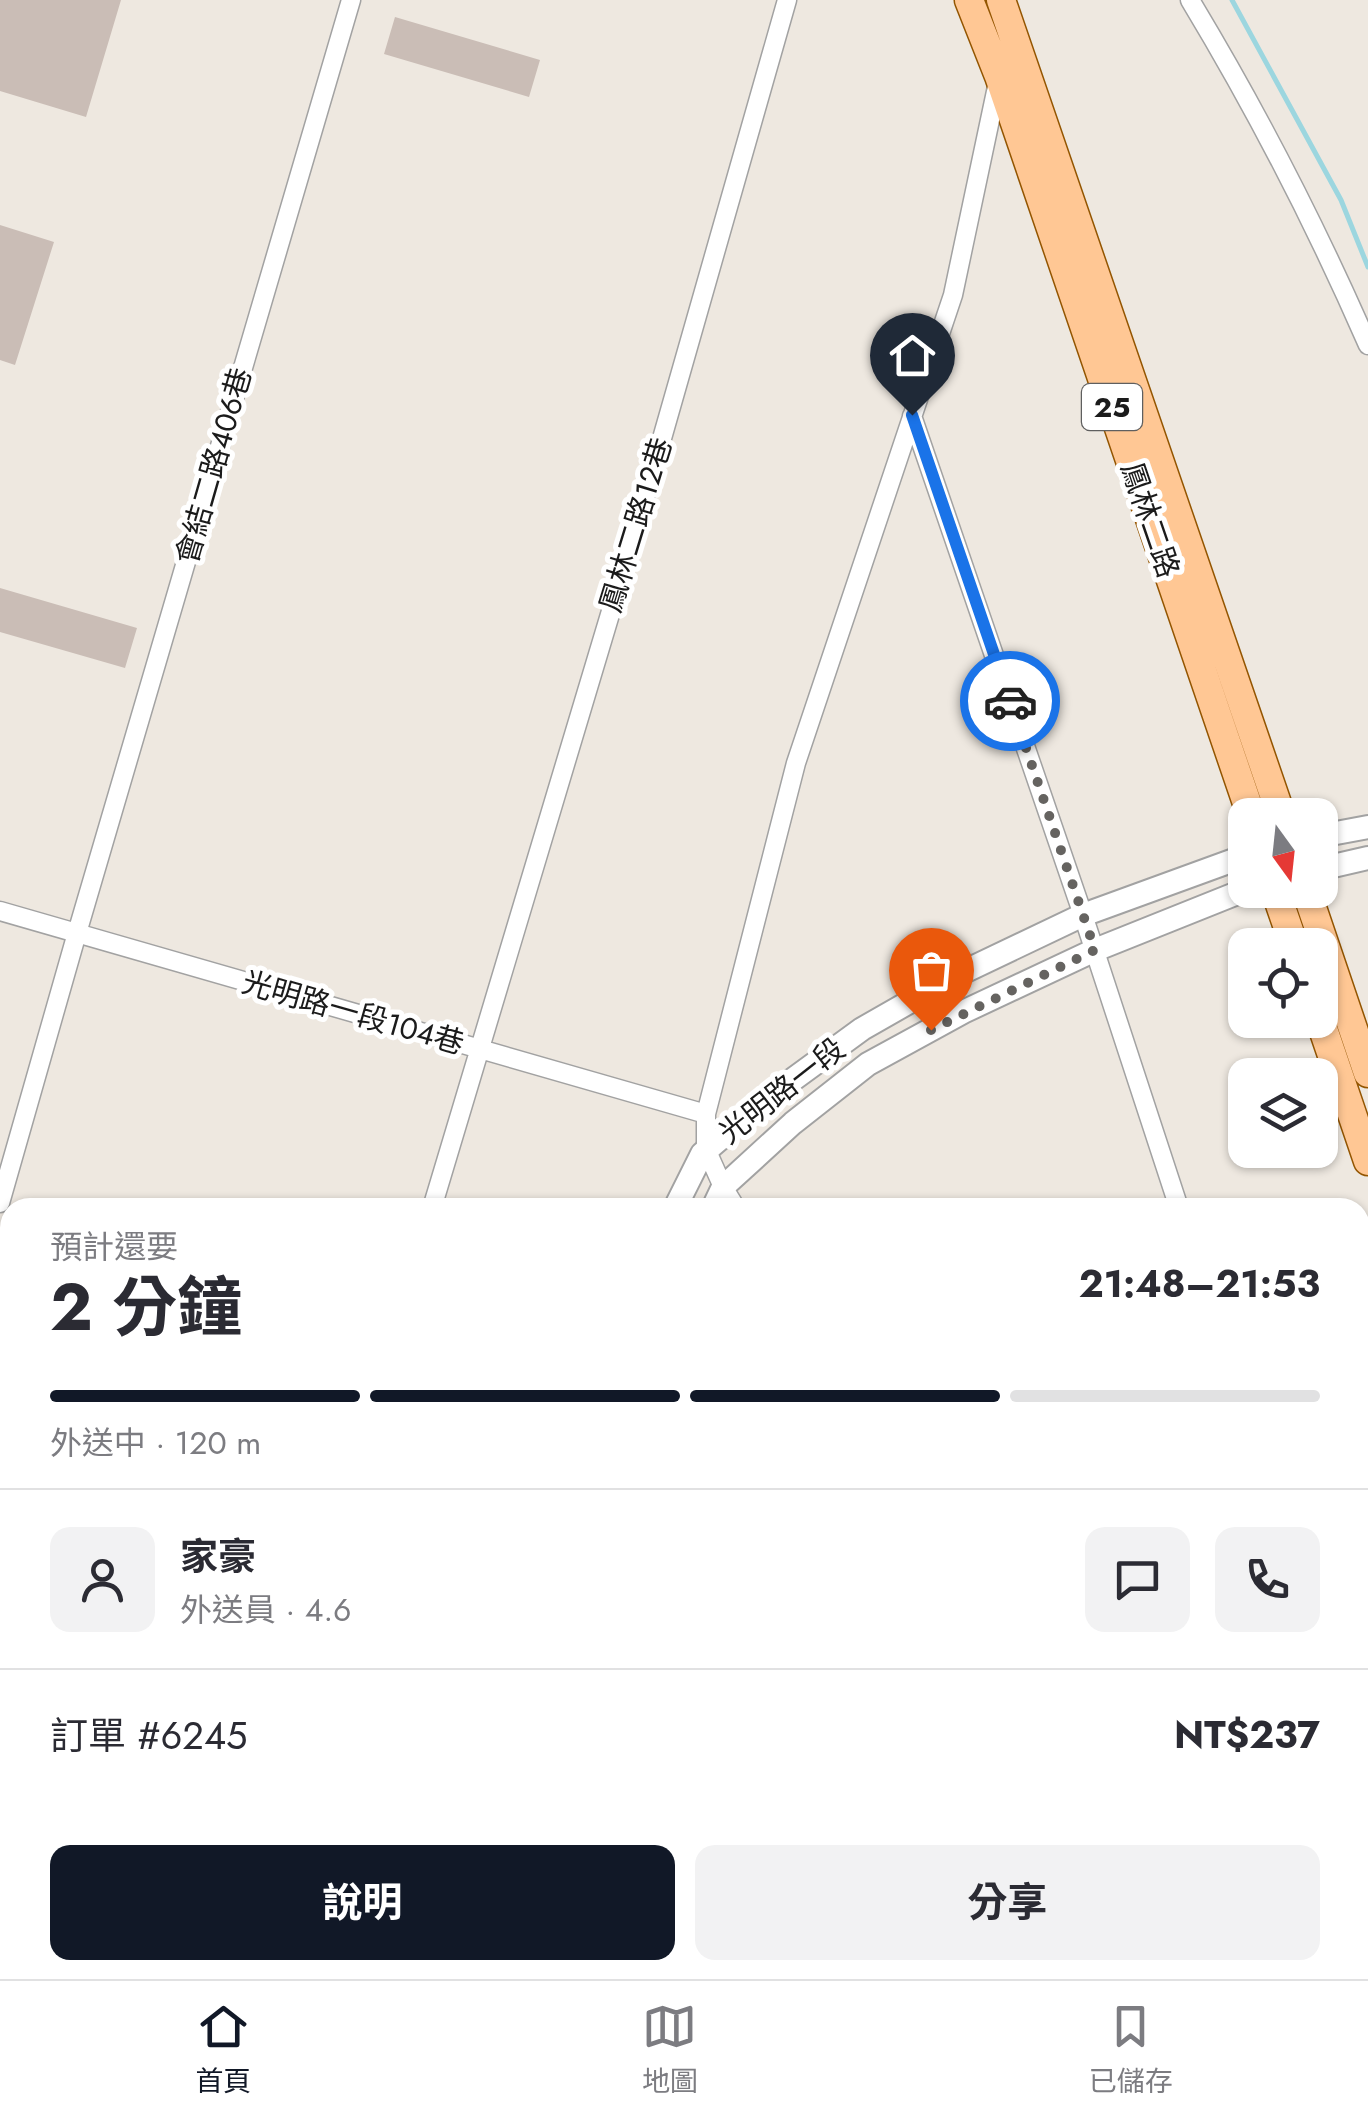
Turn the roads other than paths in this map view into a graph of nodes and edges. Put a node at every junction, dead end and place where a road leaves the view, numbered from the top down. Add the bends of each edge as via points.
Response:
1 (351, 0) edge
2 (788, 0) edge
3 (969, 0) edge
4 (1190, 0) edge
5 (1010, 7) edge
6 (999, 76) junction
7 (1368, 345) edge
8 (912, 415) junction
9 (1244, 798) edge
10 (1275, 798) edge
11 (1368, 828) edge
12 (1338, 833) edge
13 (1368, 858) edge
14 (1228, 862) edge
15 (1338, 864) edge
16 (1228, 897) edge
17 (1312, 908) edge
18 (0, 911) edge
19 (1083, 915) junction
20 (76, 933) junction
21 (1095, 950) junction
22 (1326, 1038) edge
23 (479, 1049) junction
24 (1368, 1073) edge
25 (706, 1114) junction
26 (706, 1149) junction
27 (1368, 1161) edge
28 (718, 1197) edge
29 (2, 1198) edge
30 (435, 1198) edge
31 (680, 1198) edge
32 (1176, 1198) edge

1 - 20 street, 會結二路406巷
2 - 23 street, 鳳林二路12巷
3 - 6 main road, 鳳林二路 / 25
4 - 7 street via 1332,260
5 - 10 main road, 鳳林二路 / 25
6 - 8 street via 953,296
6 - 9 main road, 鳳林二路 / 25
8 - 19 street
8 - 25 street via 796,763
11 - 12 street
13 - 15 street
14 - 19 street, 光明路一段
16 - 21 street, 光明路一段
17 - 24 main road
18 - 20 street, 光明路一段104巷
19 - 21 street
19 - 26 street, 光明路一段 via 862,1029
20 - 23 street, 光明路一段104巷
20 - 29 street, 會結二路406巷
21 - 28 street, 光明路一段 via 868,1064 793,1123
21 - 32 street
22 - 27 main road
23 - 25 street, 光明路一段104巷
23 - 30 street, 鳳林二路12巷
25 - 26 street
26 - 28 street
26 - 31 street, 光明路一段

